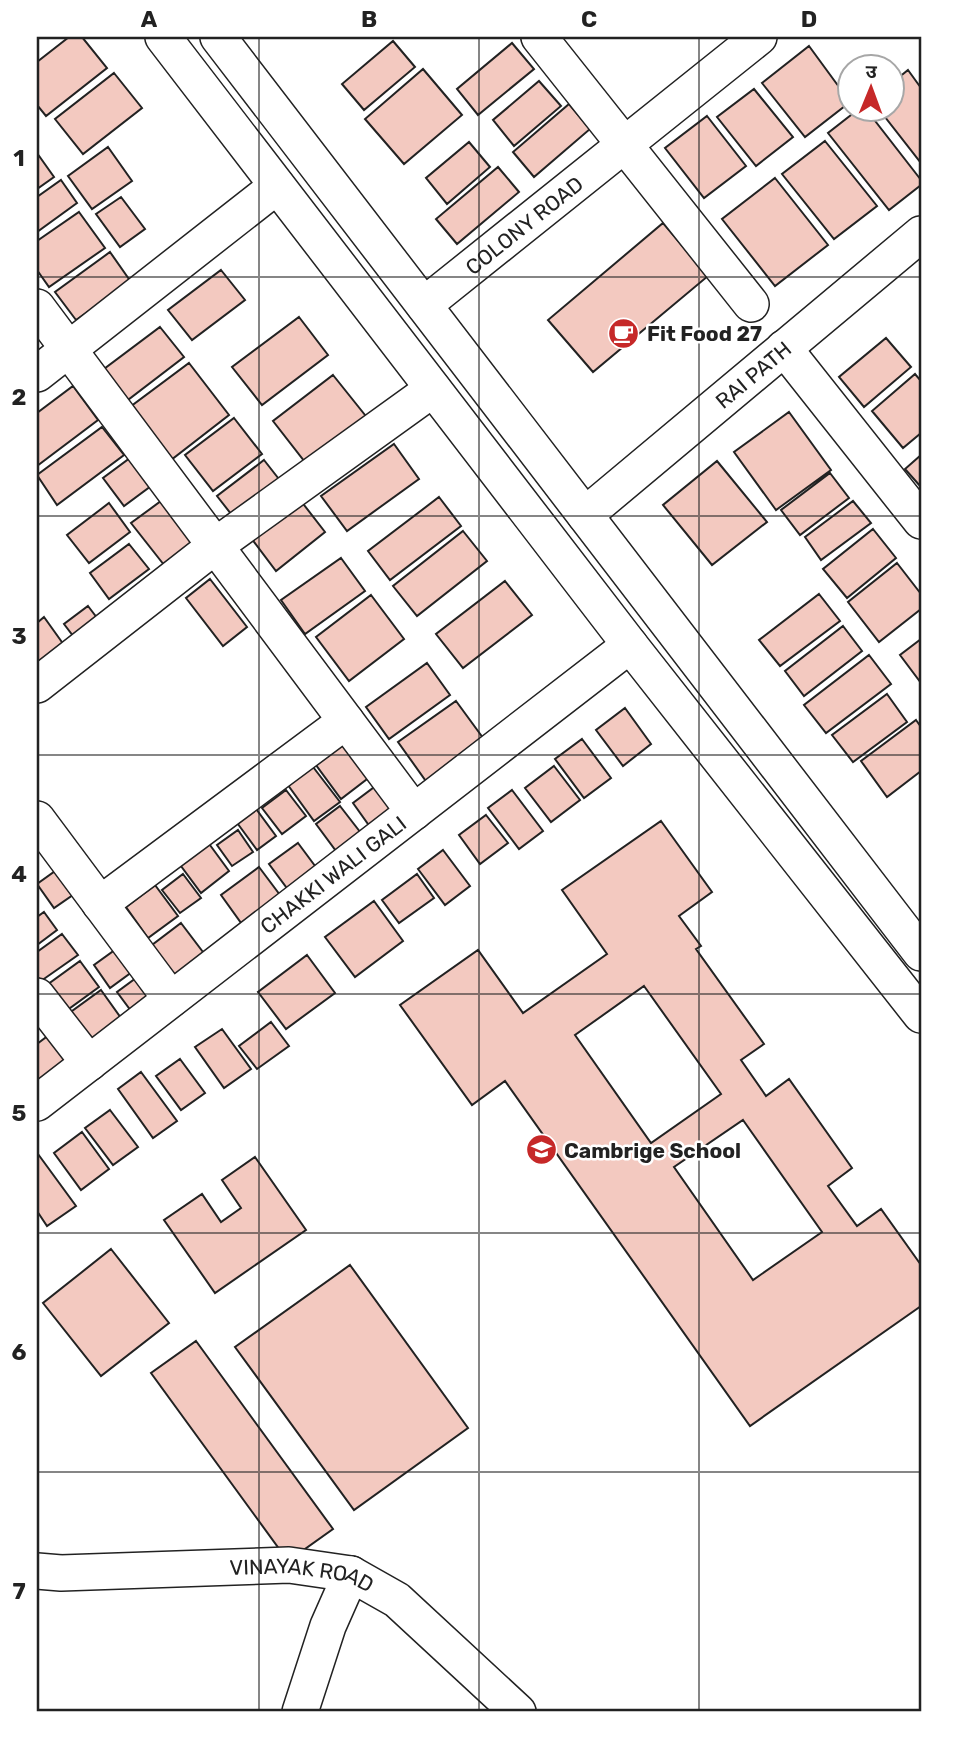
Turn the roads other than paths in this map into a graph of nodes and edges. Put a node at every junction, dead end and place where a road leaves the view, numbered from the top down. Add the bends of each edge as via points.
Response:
1 (163, 37) edge
2 (218, 37) edge
3 (539, 37) edge
4 (760, 37) edge
5 (624, 145) junction
6 (277, 186) junction
7 (921, 234) edge
8 (424, 304) junction
9 (751, 304) dead end
10 (37, 307) edge
11 (785, 348) junction
12 (69, 350) junction
13 (37, 374) edge
14 (433, 389) junction
15 (585, 515) junction
16 (921, 521) edge
17 (215, 546) junction
18 (630, 645) junction
19 (37, 685) edge
20 (346, 721) junction
21 (414, 813) junction
22 (37, 819) edge
23 (100, 904) junction
24 (921, 953) edge
25 (37, 996) edge
26 (171, 999) junction
27 (921, 1015) edge
28 (89, 1063) junction
29 (37, 1103) edge
30 (37, 1571) edge
31 (351, 1574) junction
32 (300, 1712) edge
33 (518, 1712) edge

1 - 6 street
2 - 8 street
3 - 5 street
4 - 5 street, COLONY ROAD
5 - 8 street, COLONY ROAD
5 - 9 street
6 - 12 street
6 - 14 street
7 - 11 street, RAI PATH
8 - 15 street
10 - 12 street
11 - 15 street, RAI PATH
11 - 16 street
12 - 13 street
12 - 17 street
14 - 17 street
14 - 18 street
15 - 24 street
17 - 19 street
17 - 20 street
18 - 21 street, CHAKKI WALI GALI
18 - 27 street
20 - 21 street
20 - 23 street
21 - 26 street, CHAKKI WALI GALI
22 - 23 street
23 - 26 street
25 - 28 street
26 - 28 street, CHAKKI WALI GALI
28 - 29 street, CHAKKI WALI GALI
30 - 31 street, VINAYAK ROAD via 289,1564
31 - 32 street via 328,1626
31 - 33 street, VINAYAK ROAD via 397,1600

